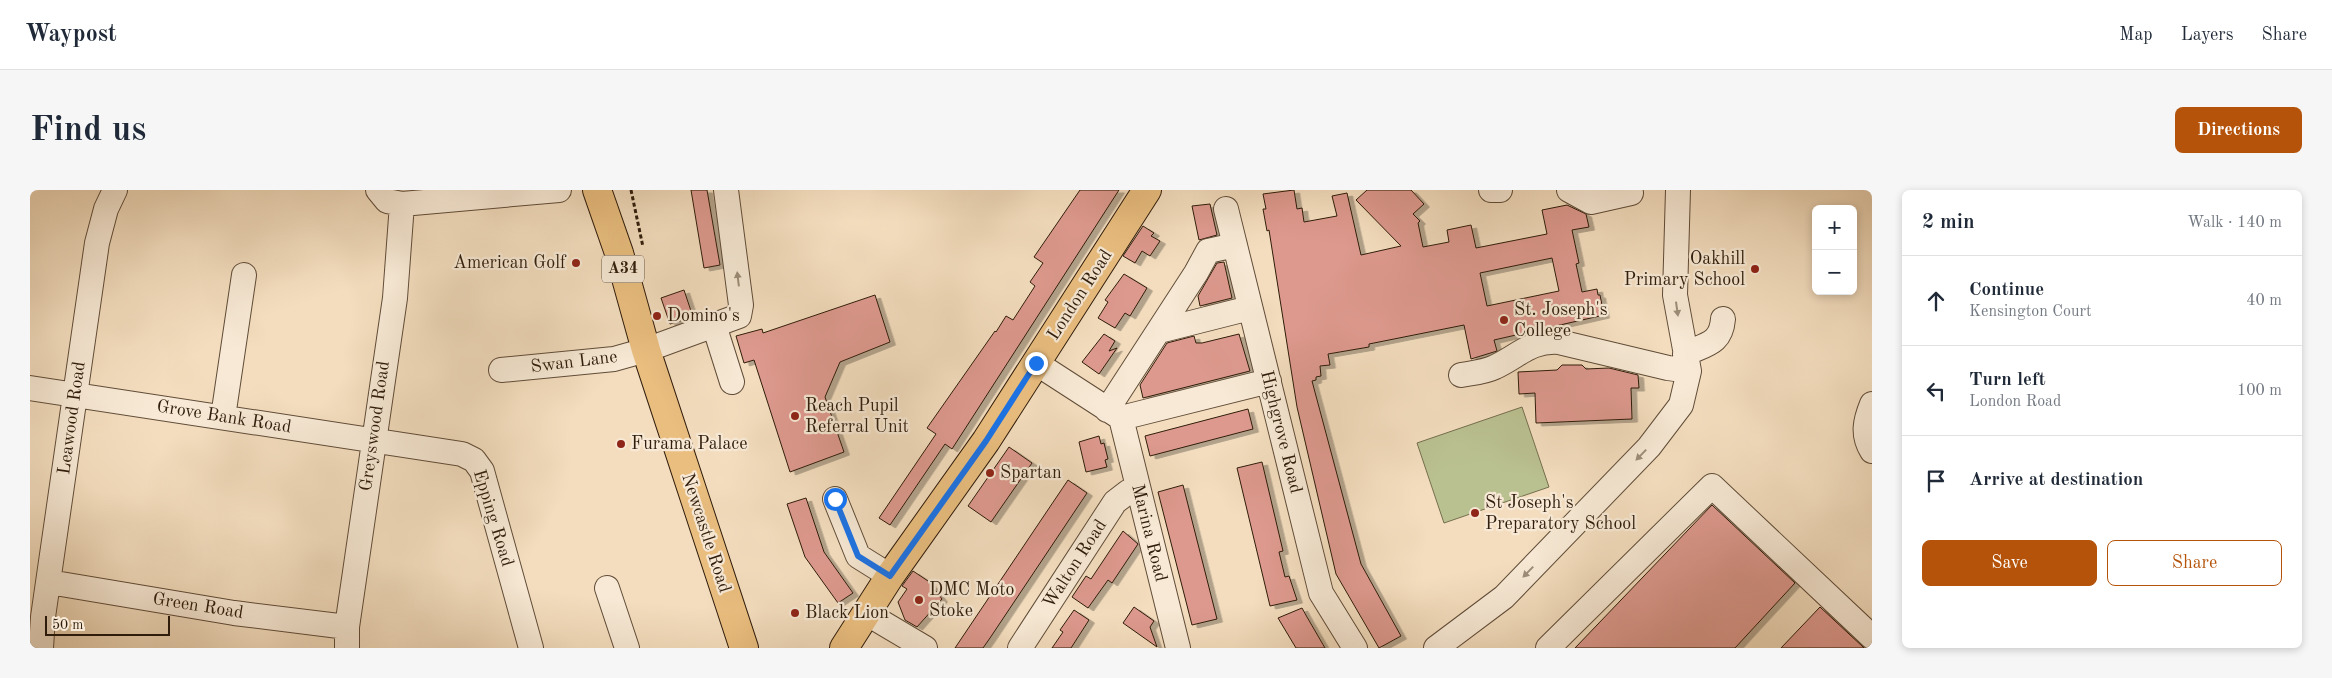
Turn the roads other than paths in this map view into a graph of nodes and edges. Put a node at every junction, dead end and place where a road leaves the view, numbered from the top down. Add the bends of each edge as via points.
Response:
1 (115, 190) edge
2 (378, 190) edge
3 (559, 190) edge
4 (597, 190) edge
5 (726, 190) edge
6 (1147, 190) edge
7 (1491, 190) edge
8 (1500, 190) edge
9 (1569, 190) edge
10 (1678, 190) edge
11 (1631, 193) dead end
12 (402, 204) junction
13 (1226, 209) dead end
14 (1235, 246) junction
15 (244, 275) dead end
16 (1250, 308) junction
17 (1723, 319) dead end
18 (714, 325) junction
19 (1158, 331) junction
20 (646, 350) junction
21 (1036, 363) junction
22 (1687, 363) junction
23 (501, 370) dead end
24 (1461, 375) dead end
25 (1269, 381) junction
26 (732, 382) dead end
27 (30, 388) edge
28 (74, 395) junction
29 (1872, 404) edge
30 (1114, 414) junction
31 (223, 417) junction
32 (373, 440) junction
33 (1872, 452) edge
34 (1138, 488) junction
35 (835, 499) dead end
36 (890, 576) junction
37 (49, 582) junction
38 (607, 588) dead end
39 (866, 614) junction
40 (347, 637) edge
41 (1872, 637) edge
42 (41, 648) edge
43 (531, 648) edge
44 (627, 648) edge
45 (744, 648) edge
46 (844, 648) edge
47 (925, 648) edge
48 (1020, 648) edge
49 (1178, 648) edge
50 (1355, 648) edge
51 (1436, 648) edge
52 (1548, 648) edge

1 - 28 street, Leawood Road via 97,243
2 - 12 street via 386,201
3 - 12 street
4 - 20 main road, Newcastle Road / A34
18 -> 5 street, Swan Lane via 739,316 741,305
6 - 21 main road, London Road
7 - 8 street
9 - 11 street via 1591,202
10 -> 22 street via 1675,295
12 - 32 street, Greyswood Road via 395,298
13 - 14 street, Highgrove Road
14 - 16 street, Highgrove Road
14 - 19 street via 1208,251
15 - 31 street
16 - 19 street
16 - 25 street, Highgrove Road
17 - 22 street via 1722,331 1715,340
18 - 20 street, Swan Lane
18 - 26 street
19 - 30 street
20 - 23 street, Swan Lane via 614,358
20 - 45 main road, Newcastle Road / A34
21 - 30 street
21 - 36 main road, London Road via 986,441
22 - 24 street via 1668,368 1546,341 1525,348 1494,368
22 -> 51 street via 1681,405 1649,447 1504,597
25 - 30 street
25 - 50 street, Highgrove Road via 1321,593
27 - 28 street, Grove Bank Road
28 - 31 street, Grove Bank Road
28 - 37 street, Leawood Road
29 - 33 street via 1865,423 1867,443
30 - 34 street, Marina Road
31 - 32 street, Grove Bank Road
32 - 40 street, Greyswood Road
32 - 43 street, Epping Road via 462,454 474,460 482,471
34 - 48 street, Walton Road via 1115,502
34 - 49 street, Marina Road
35 - 36 street via 858,556
36 - 39 main road, London Road
37 - 40 street, Green Road via 234,613
37 - 42 street, Leawood Road
38 - 44 street
39 - 46 main road, London Road
39 - 47 street
41 - 52 street via 1712,486

